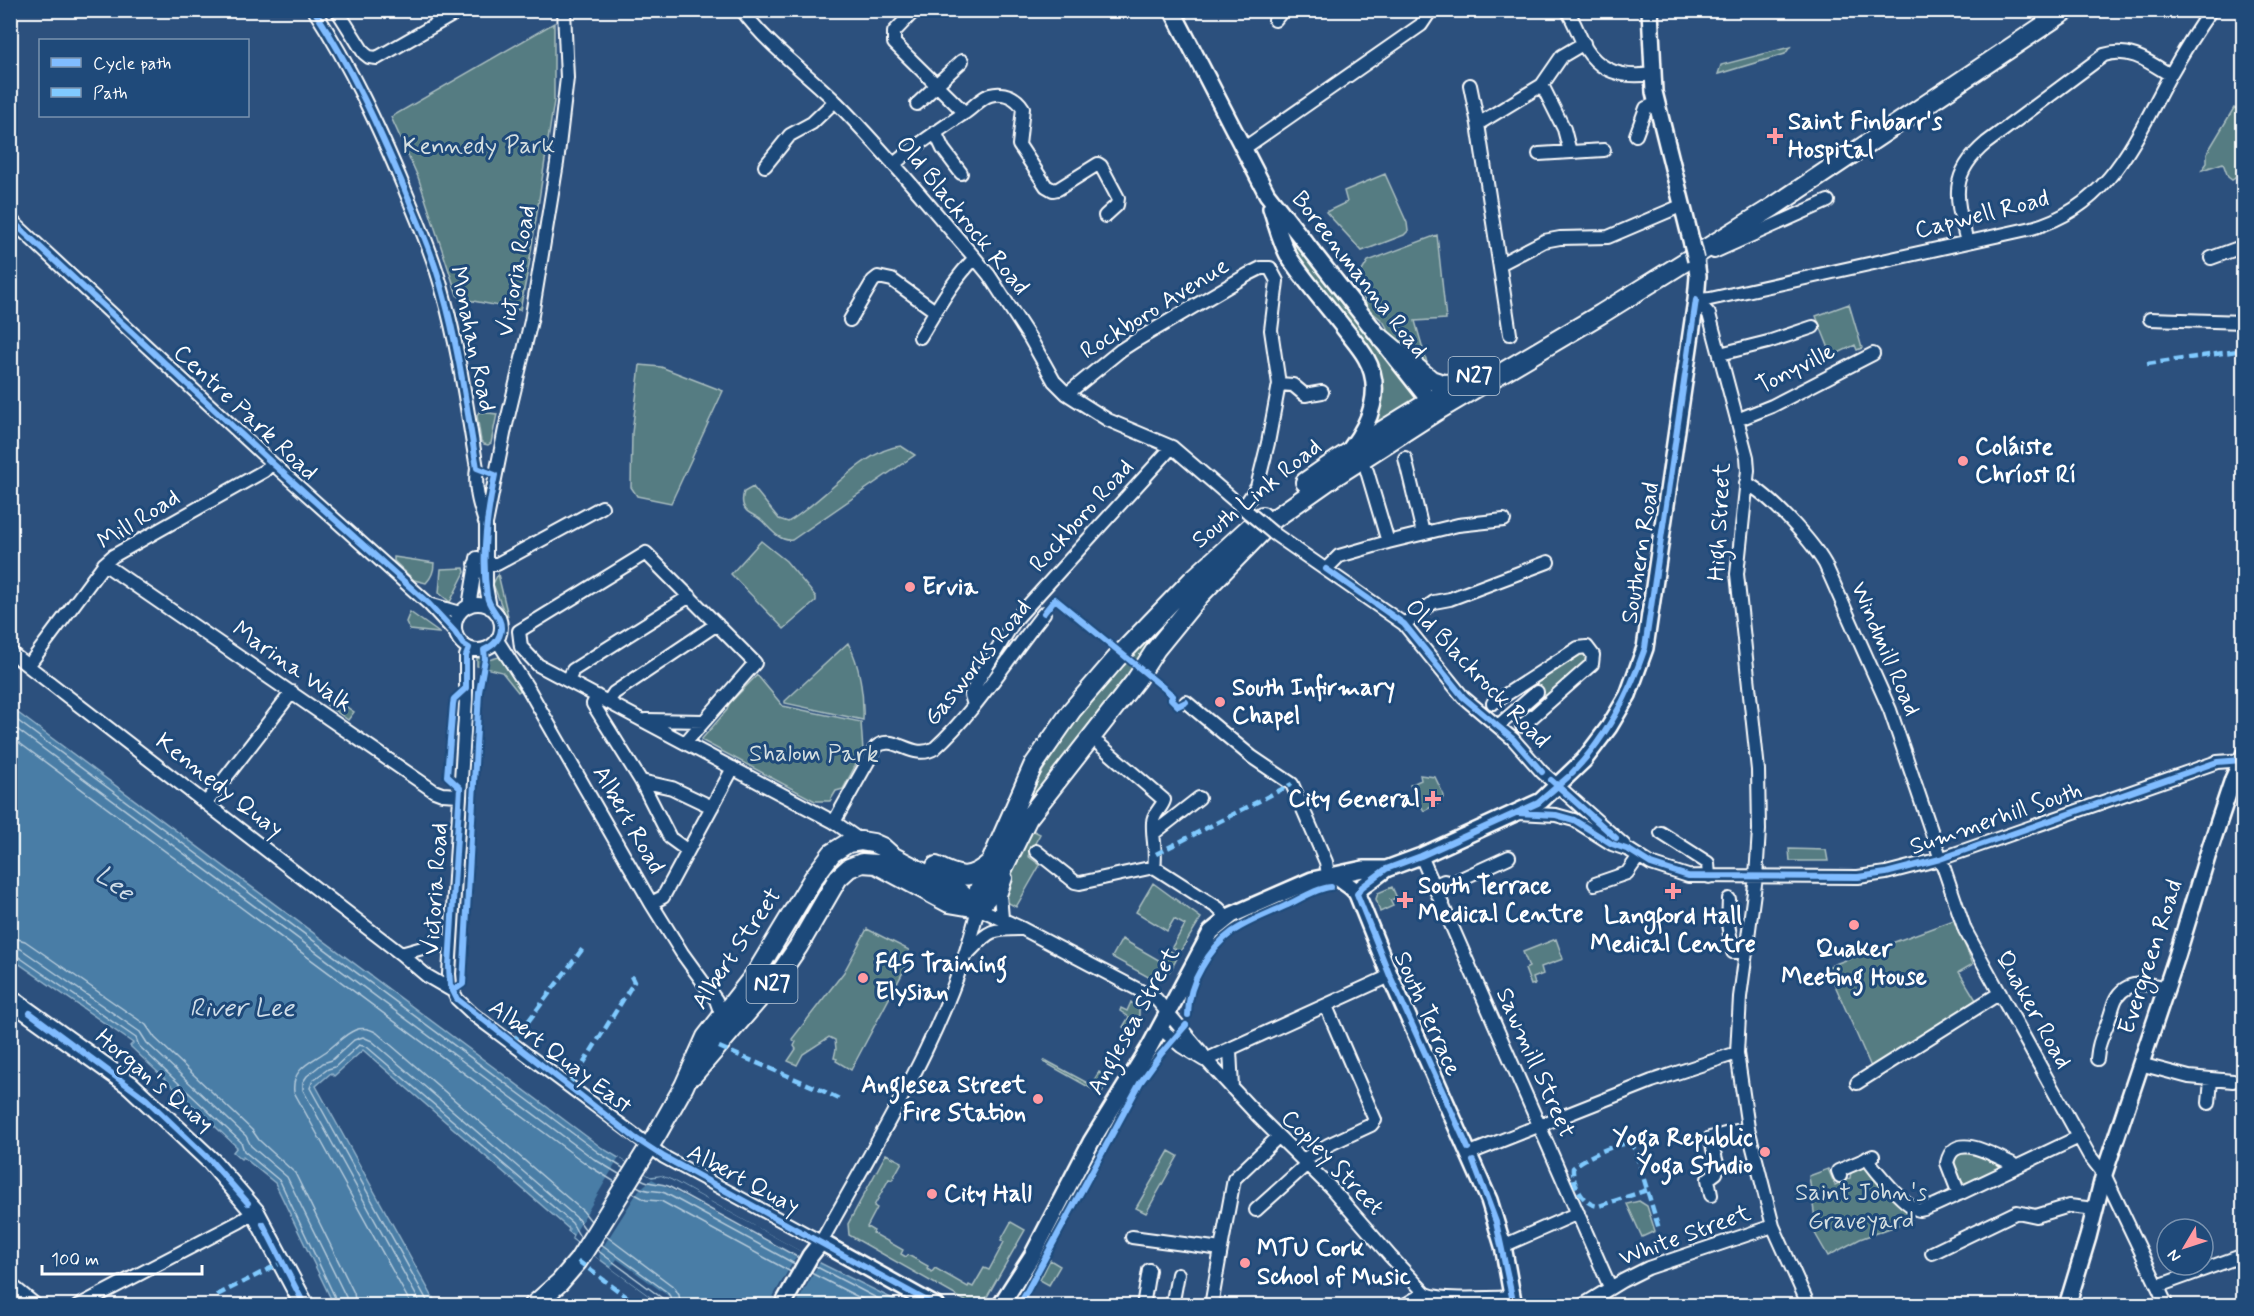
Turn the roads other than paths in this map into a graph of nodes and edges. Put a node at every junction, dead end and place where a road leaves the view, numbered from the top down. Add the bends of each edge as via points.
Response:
1 (314, 10) edge
2 (337, 10) edge
3 (460, 10) edge
4 (564, 10) edge
5 (742, 10) edge
6 (915, 10) edge
7 (1172, 10) edge
8 (1431, 10) edge
9 (1567, 10) edge
10 (1650, 10) edge
11 (2046, 10) edge
12 (2067, 10) edge
13 (2211, 10) edge
14 (1584, 43) junction
15 (962, 61) dead end
16 (1652, 74) junction
17 (2170, 75) junction
18 (937, 84) junction
19 (1470, 85) dead end
20 (1542, 85) junction
21 (835, 101) junction
22 (1656, 103) junction
23 (917, 104) dead end
24 (965, 113) junction
25 (1478, 124) junction
26 (935, 132) junction
27 (1636, 135) dead end
28 (1243, 149) junction
29 (1604, 150) dead end
30 (1570, 152) junction
31 (1539, 154) dead end
32 (894, 164) junction
33 (765, 166) dead end
34 (961, 173) dead end
35 (1267, 195) junction
36 (1828, 201) dead end
37 (1683, 205) junction
38 (1105, 216) dead end
39 (10, 219) edge
40 (1967, 242) junction
41 (1691, 246) junction
42 (2244, 246) edge
43 (975, 258) junction
44 (2211, 258) dead end
45 (1500, 264) junction
46 (1696, 300) junction
47 (935, 311) junction
48 (2151, 319) dead end
49 (850, 320) dead end
50 (2244, 322) edge
51 (1813, 327) dead end
52 (1510, 334) dead end
53 (920, 338) dead end
54 (1382, 339) junction
55 (1720, 354) junction
56 (1873, 354) dead end
57 (1460, 383) junction
58 (1279, 384) junction
59 (1322, 392) dead end
60 (1067, 394) junction
61 (1434, 406) junction
62 (1737, 420) junction
63 (1172, 447) junction
64 (1349, 450) junction
65 (1405, 459) dead end
66 (272, 463) junction
67 (477, 468) junction
68 (1367, 471) dead end
69 (495, 476) junction
70 (1746, 483) junction
71 (602, 507) dead end
72 (1246, 510) junction
73 (1504, 520) dead end
74 (485, 530) junction
75 (1423, 533) junction
76 (1388, 542) junction
77 (1548, 562) dead end
78 (105, 564) junction
79 (480, 565) junction
80 (1326, 569) junction
81 (690, 596) junction
82 (429, 604) junction
83 (490, 608) junction
84 (464, 610) junction
85 (1044, 613) dead end
86 (717, 624) junction
87 (1404, 624) junction
88 (455, 632) junction
89 (499, 642) junction
90 (521, 647) junction
91 (469, 648) junction
92 (10, 652) edge
93 (28, 666) junction
94 (1528, 680) junction
95 (568, 681) junction
96 (292, 692) junction
97 (1538, 692) junction
98 (602, 699) junction
99 (1186, 702) dead end
100 (1493, 703) dead end
101 (974, 705) junction
102 (1547, 705) junction
103 (645, 720) junction
104 (704, 721) junction
105 (1498, 726) junction
106 (1522, 726) dead end
107 (685, 743) junction
108 (1101, 745) dead end
109 (2243, 758) edge
110 (733, 768) junction
111 (641, 781) junction
112 (1558, 786) junction
113 (459, 795) junction
114 (1199, 798) dead end
115 (206, 803) junction
116 (712, 807) junction
117 (1518, 813) junction
118 (834, 822) junction
119 (1155, 833) junction
120 (1661, 833) dead end
121 (861, 841) junction
122 (882, 846) junction
123 (840, 847) junction
124 (688, 851) junction
125 (1036, 851) dead end
126 (1634, 853) junction
127 (1011, 854) junction
128 (1421, 856) junction
129 (1509, 857) dead end
130 (1940, 859) junction
131 (990, 862) junction
132 (1154, 867) junction
133 (1386, 869) junction
134 (1332, 875) junction
135 (1709, 877) junction
136 (1756, 877) junction
137 (1439, 883) junction
138 (1595, 884) dead end
139 (1357, 894) junction
140 (1729, 899) dead end
141 (651, 903) junction
142 (978, 908) junction
143 (1227, 917) junction
144 (1002, 918) junction
145 (1023, 929) junction
146 (450, 940) junction
147 (1746, 952) junction
148 (401, 954) junction
149 (965, 956) junction
150 (1390, 976) junction
151 (2165, 988) junction
152 (453, 991) junction
153 (2000, 993) junction
154 (11, 1000) edge
155 (1326, 1006) junction
156 (1167, 1012) junction
157 (722, 1017) junction
158 (1159, 1027) junction
159 (730, 1034) junction
160 (1230, 1050) junction
161 (1737, 1053) junction
162 (2097, 1059) dead end
163 (1208, 1062) junction
164 (2140, 1064) junction
165 (2211, 1080) junction
166 (2233, 1081) dead end
167 (1857, 1083) dead end
168 (684, 1086) junction
169 (1232, 1088) junction
170 (2209, 1103) dead end
171 (1539, 1126) junction
172 (1748, 1128) junction
173 (1278, 1137) junction
174 (2079, 1137) junction
175 (649, 1147) junction
176 (1470, 1154) junction
177 (1305, 1162) junction
178 (2016, 1167) junction
179 (2104, 1174) junction
180 (1840, 1176) dead end
181 (1959, 1194) junction
182 (1711, 1195) dead end
183 (2096, 1209) junction
184 (1256, 1210) dead end
185 (255, 1212) junction
186 (1578, 1213) junction
187 (1773, 1226) junction
188 (1132, 1237) dead end
189 (821, 1242) junction
190 (1508, 1243) junction
191 (1221, 1249) junction
192 (1932, 1253) dead end
193 (2244, 1255) edge
194 (1032, 1256) junction
195 (1149, 1270) dead end
196 (1178, 1274) dead end
197 (10, 1284) edge
198 (2158, 1286) junction
199 (1610, 1287) junction
200 (1425, 1293) junction
201 (1513, 1301) edge
202 (37, 1305) edge
203 (78, 1305) edge
204 (305, 1305) edge
205 (533, 1305) edge
206 (782, 1305) edge
207 (936, 1305) edge
208 (1000, 1305) edge
209 (1012, 1305) edge
210 (1143, 1305) edge
211 (1172, 1305) edge
212 (1211, 1305) edge
213 (1403, 1305) edge
214 (1581, 1305) edge
215 (1809, 1305) edge
216 (2067, 1305) edge
217 (2168, 1305) edge

1 - 67 street, Monahan Road via 380,130 433,260 447,306
2 - 3 street via 364,52 376,58
4 - 69 street, Victoria Road via 567,78 557,163 531,321
5 - 21 street, Old Blackrock Road via 764,38
6 - 18 street via 894,32 893,39
7 - 28 main road, Boreenmanna Road
8 - 28 street via 1420,25
9 - 14 street
10 - 16 main road
11 - 41 highway, South Link Road / N27
12 - 61 highway, N27 via 1773,207 1601,315
13 - 17 street, Capwell Road
14 - 16 street via 1593,58 1617,73 1634,77
14 - 20 street via 1562,56
15 - 18 street
16 - 22 main road
17 - 40 street, Capwell Road via 2125,158 2085,202 2041,225
17 - 40 street via 2135,55 2104,55 1986,143 1958,180 1958,205
18 - 23 street
18 - 24 street
19 - 25 street
20 - 25 street
20 - 30 street via 1564,129
21 - 32 street, Old Blackrock Road
21 - 33 street via 812,123 790,135
22 - 27 street via 1646,108
22 - 37 main road
24 - 26 street
24 - 38 street via 996,94 1011,96 1023,112 1018,145 1049,188 1058,189 1096,164 1101,166 1118,198 1117,205
25 - 45 street
26 - 32 street
26 - 34 street
28 - 35 main road, Boreenmanna Road
29 - 30 street
30 - 31 street
32 - 43 street, Old Blackrock Road
35 - 54 main road, Boreenmanna Road
35 - 64 main road, Boreenmanna Road via 1290,258 1370,367 1373,403 1364,430
36 - 41 street
37 - 41 main road
37 - 45 street via 1608,237 1544,241
39 - 66 street, Centre Park Road
40 - 46 street, Capwell Road
41 - 46 main road via 1698,276
41 - 57 highway, South Link Road / N27
42 - 44 street
43 - 47 street
43 - 60 street, Old Blackrock Road via 1054,381
45 - 52 street
46 - 55 street, High Street via 1709,314
46 - 112 main road, Southern Road via 1645,648 1628,695 1609,727
47 - 49 street via 891,280 878,277
47 - 53 street
48 - 50 street
51 - 55 street
54 - 57 highway, N27 via 1431,380
54 - 61 main road, Boreenmanna Road
55 - 62 street, High Street
56 - 62 street, Tonyville
57 - 61 highway, South Link Road / N27
58 - 59 street via 1293,385 1305,395
58 - 60 street, Rockboro Avenue via 1271,330 1277,281 1270,268 1261,268 1121,350
58 - 72 street via 1257,487
60 - 63 street, Old Blackrock Road via 1108,420
61 - 64 highway, South Link Road / N27
61 - 127 highway, N27 via 1274,519 1200,595 1039,803
62 - 70 street, High Street via 1747,457
63 - 72 street, Old Blackrock Road
63 - 101 street, Rockboro Road via 1015,620 971,695
64 - 131 highway, South Link Road / N27 via 1268,510 1192,580 1116,659 1072,710 1033,766
65 - 75 street
66 - 78 street, Mill Road via 121,550
66 - 82 street, Centre Park Road
67 - 69 street
67 - 74 street, Monahan Road
68 - 76 street
69 - 74 street, Victoria Road
70 - 130 street, Windmill Road via 1775,505 1825,564 1890,710
70 - 136 street, High Street via 1737,574 1758,770
71 - 79 street via 497,564
72 - 80 street, Old Blackrock Road, bridge
73 - 75 street via 1468,529
74 - 79 street, Victoria Road
75 - 76 street
76 - 80 street via 1339,556
77 - 87 street via 1434,602
78 - 93 street, Mill Road
78 - 96 street, Marina Walk
79 - 83 street, Victoria Road
79 - 84 street, Victoria Road
80 - 87 street, Old Blackrock Road
81 - 86 street
81 - 90 street via 646,553 519,631
81 - 95 street via 573,670
82 - 84 street, Centre Park Road
82 - 88 street, Centre Park Road
83 - 84 street via 477,604
83 - 89 street via 501,624
84 - 88 street via 457,619
85 - 101 street, Gasworks Road
86 - 98 street
86 - 104 street via 755,663
87 - 105 street, Old Blackrock Road via 1463,697
88 - 91 street
89 - 90 street
89 - 91 street via 484,650
89 - 141 street, Albert Road
90 - 95 street via 538,665
91 - 113 street, Victoria Road
92 - 93 street, Kennedy Quay
93 - 115 street, Kennedy Quay
94 - 97 street
94 - 100 street
94 - 102 street via 1578,648 1587,647 1594,658 1592,664
95 - 98 street
96 - 113 street, Marina Walk via 434,791
96 - 115 street
97 - 102 street
97 - 105 street
98 - 103 street
98 - 111 street via 593,704
99 - 134 street via 1252,757 1292,784
101 - 118 street, Gasworks Road via 930,751 915,752 888,742 879,745
102 - 106 street
103 - 104 street
103 - 107 street
104 - 107 street
105 - 112 street, Old Blackrock Road
107 - 110 street
108 - 119 street via 1162,796 1164,803 1153,821
109 - 130 street, Summerhill South via 2217,762
109 - 151 main road, Evergreen Road via 2231,783
110 - 116 street
110 - 118 street
111 - 116 street via 672,788
111 - 124 street via 670,838
112 - 117 main road, Southern Road
112 - 126 street, Old Blackrock Road
113 - 146 street, Victoria Road
114 - 119 street
115 - 148 street, Kennedy Quay
116 - 124 street
117 - 126 street via 1574,820
117 - 128 main road, Southern Road
118 - 121 street
118 - 123 street
119 - 132 street
120 - 135 street via 1708,863
121 - 122 highway
121 - 123 highway
122 - 131 highway via 894,847 960,876 977,873
122 - 142 highway via 892,856 958,891
123 - 157 highway, Albert Street / N27 via 819,869 756,972
124 - 141 street via 663,897
125 - 132 street via 1080,883
126 - 135 street, Summerhill South via 1661,868
126 - 138 street via 1627,873
127 - 142 highway, N27 via 991,893
127 - 144 street via 1000,895
128 - 133 main road, Southern Road
128 - 137 street, Sawmill Street
129 - 137 street via 1452,883
130 - 136 street, Summerhill South via 1858,877
130 - 153 street, Quaker Road via 1965,930
131 - 142 highway, N27 via 979,889
132 - 143 street
133 - 134 main road, Anglesea Street
133 - 139 main road
134 - 139 main road, South Terrace
134 - 143 main road, Anglesea Street
135 - 136 street, Summerhill South
136 - 147 street, High Street
137 - 171 street, Sawmill Street
139 - 150 main road, South Terrace
140 - 147 street via 1733,952
141 - 157 street, Albert Road via 716,1000
142 - 144 street
142 - 149 street
142 - 159 highway, Albert Street / N27 via 949,903 876,864 862,862 844,871 788,962
143 - 156 main road, Anglesea Street via 1211,932
144 - 145 street
145 - 149 street via 988,933
145 - 156 street via 1148,994
146 - 148 street
146 - 152 street, Victoria Road
147 - 161 street, High Street
148 - 152 street, Kennedy Quay
149 - 189 street via 942,1015 898,1104
150 - 155 street
150 - 176 main road, South Terrace
151 - 162 street via 2144,983 2121,993 2099,1039
151 - 164 main road, Evergreen Road
152 - 175 street, Albert Quay East via 474,1015
153 - 167 street
153 - 174 street, Quaker Road
154 - 185 highway, Horgan's Quay via 146,1099 211,1161
155 - 160 street
155 - 177 street via 1375,1120 1328,1144
156 - 158 main road, Anglesea Street
156 - 163 street
157 - 159 street, Albert Road
157 - 168 highway, Albert Street / N27 via 702,1044
158 - 163 street
158 - 194 main road, Anglesea Street via 1091,1143
159 - 168 highway, Albert Street / N27
160 - 163 street
160 - 169 street
161 - 171 street via 1652,1081
161 - 172 street, High Street
163 - 169 street, Copley Street
164 - 165 street
164 - 179 main road, Evergreen Road
165 - 166 street
165 - 170 street
168 - 175 highway, Albert Street / N27
169 - 173 street, Copley Street
171 - 176 street
171 - 186 street, Sawmill Street
172 - 182 street via 1710,1138 1718,1167 1708,1179
172 - 187 street, High Street
173 - 177 street, Copley Street
173 - 191 street via 1234,1179
174 - 178 street
174 - 179 street, Quaker Road
175 - 189 street, Albert Quay
175 - 205 highway, N27 via 585,1249 560,1282
176 - 190 main road, South Terrace
177 - 184 street
177 - 200 street, Copley Street
178 - 181 street
178 - 181 street via 1972,1146 1959,1147 1947,1163
179 - 183 main road, Evergreen Road
179 - 198 street, Quaker Road
180 - 181 street via 1838,1171 1871,1157 1875,1170 1912,1208 1923,1209
183 - 192 street via 2069,1206 2036,1216 2017,1212
183 - 216 main road, Evergreen Road
185 - 203 street
185 - 204 highway, Horgan's Quay
186 - 190 street
186 - 199 street, Sawmill Street
187 - 199 street, White Street via 1669,1260
187 - 215 street, High Street
188 - 191 street
189 - 206 main road
189 - 207 main road
190 - 201 main road, South Terrace
191 - 212 street
193 - 198 street
194 - 208 main road, Anglesea Street
194 - 209 main road, Anglesea Street
195 - 210 street
196 - 211 street
197 - 202 street
198 - 217 street, Quaker Road
199 - 214 street, White Street
200 - 201 street
200 - 213 street

